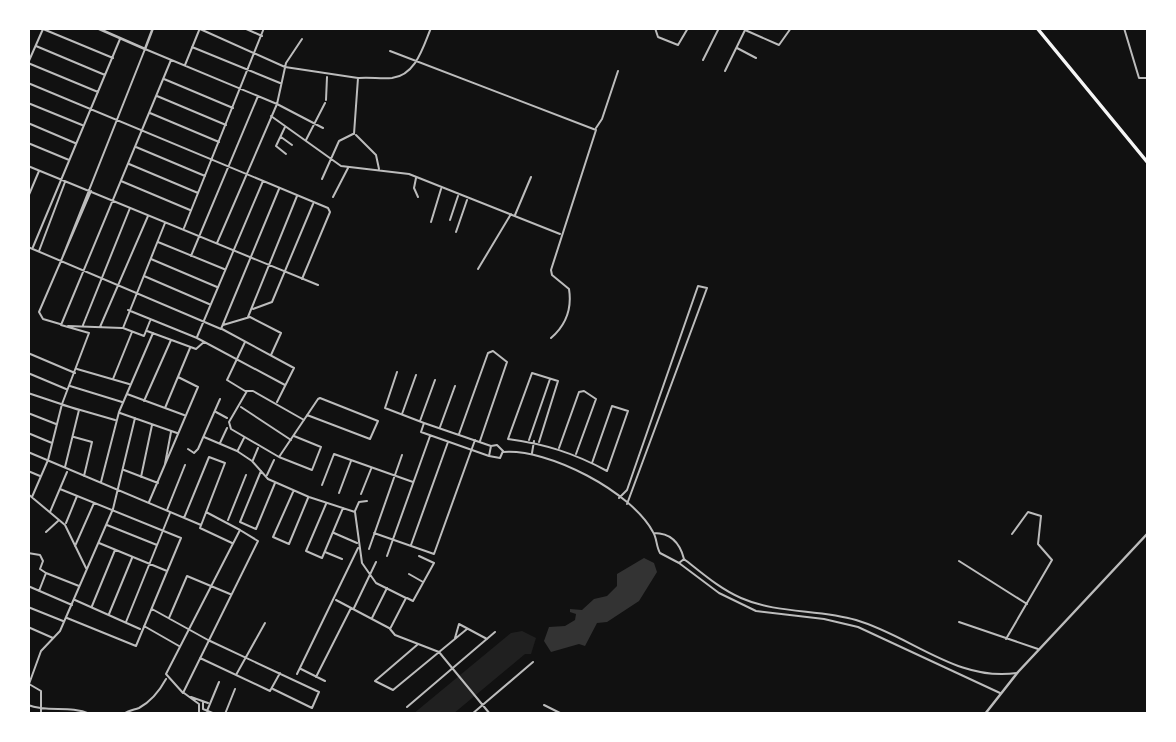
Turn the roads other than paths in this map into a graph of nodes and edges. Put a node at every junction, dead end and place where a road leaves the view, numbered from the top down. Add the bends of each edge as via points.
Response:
1 (43, 28) edge
2 (97, 28) edge
3 (110, 28) edge
4 (153, 28) edge
5 (244, 28) edge
6 (264, 28) edge
7 (431, 28) edge
8 (655, 28) edge
9 (688, 28) edge
10 (719, 28) edge
11 (791, 28) edge
12 (1037, 28) edge
13 (1124, 28) edge
14 (200, 29) edge
15 (746, 29) edge
16 (107, 32) junction
17 (263, 36) junction
18 (121, 38) junction
19 (302, 39) dead end
20 (36, 46) junction
21 (192, 47) junction
22 (736, 48) junction
23 (145, 49) junction
24 (390, 51) dead end
25 (255, 54) junction
26 (113, 58) junction
27 (756, 58) dead end
28 (171, 60) junction
29 (703, 60) dead end
30 (28, 63) edge
31 (415, 63) junction
32 (185, 65) junction
33 (285, 67) junction
34 (248, 71) junction
35 (618, 71) dead end
36 (725, 71) dead end
37 (105, 75) junction
38 (328, 75) junction
39 (358, 78) junction
40 (1148, 78) edge
41 (163, 79) junction
42 (28, 83) edge
43 (281, 83) junction
44 (241, 89) junction
45 (98, 92) junction
46 (156, 96) junction
47 (258, 96) junction
48 (28, 103) edge
49 (276, 104) junction
50 (92, 108) junction
51 (233, 108) junction
52 (149, 113) junction
53 (271, 116) junction
54 (116, 118) junction
55 (28, 123) edge
56 (314, 124) junction
57 (226, 125) junction
58 (83, 126) junction
59 (285, 126) junction
60 (323, 128) dead end
61 (595, 128) junction
62 (143, 129) junction
63 (354, 134) junction
64 (280, 137) junction
65 (305, 141) junction
66 (219, 142) junction
67 (28, 143) edge
68 (76, 143) junction
69 (292, 145) dead end
70 (135, 146) junction
71 (286, 154) dead end
72 (70, 160) junction
73 (212, 160) junction
74 (331, 160) junction
75 (1148, 163) edge
76 (128, 164) junction
77 (28, 166) edge
78 (228, 167) junction
79 (348, 168) junction
80 (40, 170) junction
81 (379, 170) junction
82 (246, 174) junction
83 (205, 176) junction
84 (416, 177) junction
85 (531, 177) dead end
86 (62, 179) junction
87 (322, 179) dead end
88 (121, 180) junction
89 (263, 181) junction
90 (65, 182) junction
91 (279, 188) junction
92 (441, 188) junction
93 (88, 189) junction
94 (91, 192) junction
95 (198, 193) junction
96 (297, 196) junction
97 (458, 196) junction
98 (28, 197) edge
99 (333, 197) dead end
100 (418, 197) dead end
101 (467, 199) junction
102 (113, 200) junction
103 (314, 203) junction
104 (130, 207) junction
105 (191, 210) junction
106 (511, 214) junction
107 (77, 215) junction
108 (148, 215) junction
109 (515, 216) junction
110 (82, 217) junction
111 (450, 220) dead end
112 (165, 222) junction
113 (431, 222) dead end
114 (183, 229) junction
115 (456, 232) dead end
116 (560, 234) junction
117 (69, 236) junction
118 (200, 236) junction
119 (73, 238) junction
120 (157, 241) junction
121 (217, 243) junction
122 (28, 247) edge
123 (32, 248) junction
124 (234, 250) junction
125 (39, 251) junction
126 (191, 256) junction
127 (251, 258) junction
128 (150, 259) junction
129 (61, 261) junction
130 (268, 265) junction
131 (84, 270) junction
132 (226, 270) junction
133 (478, 270) dead end
134 (285, 272) junction
135 (143, 276) junction
136 (101, 278) junction
137 (303, 279) junction
138 (118, 285) junction
139 (318, 285) dead end
140 (218, 287) junction
141 (136, 293) junction
142 (211, 304) junction
143 (128, 310) junction
144 (251, 310) junction
145 (248, 317) junction
146 (151, 320) junction
147 (204, 321) junction
148 (61, 324) junction
149 (83, 326) junction
150 (89, 326) junction
151 (66, 327) junction
152 (100, 327) junction
153 (222, 327) junction
154 (123, 328) junction
155 (146, 330) junction
156 (133, 331) junction
157 (89, 333) junction
158 (153, 333) junction
159 (197, 338) junction
160 (551, 338) dead end
161 (170, 340) junction
162 (204, 342) junction
163 (245, 342) junction
164 (190, 348) junction
165 (28, 353) edge
166 (271, 356) junction
167 (236, 359) junction
168 (75, 371) junction
169 (397, 372) dead end
170 (28, 373) edge
171 (416, 375) dead end
172 (178, 377) junction
173 (550, 379) junction
174 (112, 380) junction
175 (435, 380) dead end
176 (130, 385) junction
177 (285, 385) junction
178 (69, 386) junction
179 (455, 386) dead end
180 (68, 390) junction
181 (247, 391) junction
182 (28, 393) edge
183 (126, 394) junction
184 (220, 399) dead end
185 (144, 401) junction
186 (122, 403) junction
187 (276, 403) junction
188 (62, 405) junction
189 (240, 406) junction
190 (165, 408) junction
191 (119, 412) junction
192 (215, 412) junction
193 (28, 413) edge
194 (307, 415) junction
195 (401, 415) junction
196 (186, 416) junction
197 (135, 418) junction
198 (227, 418) dead end
199 (117, 420) junction
200 (304, 420) junction
201 (420, 421) junction
202 (424, 423) junction
203 (57, 424) junction
204 (152, 424) junction
205 (227, 428) dead end
206 (439, 428) junction
207 (171, 431) junction
208 (28, 433) edge
209 (178, 434) junction
210 (459, 435) junction
211 (73, 436) junction
212 (293, 436) junction
213 (430, 436) junction
214 (204, 437) junction
215 (244, 438) dead end
216 (291, 440) junction
217 (475, 440) junction
218 (529, 441) junction
219 (534, 441) junction
220 (448, 442) junction
221 (479, 442) junction
222 (539, 442) junction
223 (52, 443) junction
224 (220, 444) junction
225 (491, 446) junction
226 (258, 448) dead end
227 (559, 448) junction
228 (188, 449) dead end
229 (471, 450) junction
230 (237, 451) junction
231 (28, 452) edge
232 (503, 452) junction
233 (531, 454) junction
234 (402, 455) dead end
235 (576, 455) junction
236 (489, 456) junction
237 (279, 457) junction
238 (48, 460) junction
239 (274, 460) dead end
240 (352, 460) junction
241 (252, 461) junction
242 (592, 463) junction
243 (185, 465) dead end
244 (371, 467) junction
245 (164, 468) junction
246 (66, 469) junction
247 (124, 470) junction
248 (28, 471) edge
249 (261, 471) junction
250 (246, 475) dead end
251 (395, 475) junction
252 (84, 476) junction
253 (266, 476) junction
254 (41, 477) junction
255 (141, 477) junction
256 (275, 482) junction
257 (414, 482) junction
258 (101, 483) junction
259 (158, 483) junction
260 (322, 485) dead end
261 (628, 487) junction
262 (60, 489) junction
263 (635, 489) junction
264 (119, 490) junction
265 (293, 490) junction
266 (340, 493) dead end
267 (28, 494) edge
268 (361, 494) dead end
269 (78, 495) junction
270 (32, 497) junction
271 (309, 497) junction
272 (619, 498) junction
273 (368, 501) dead end
274 (94, 502) junction
275 (149, 503) junction
276 (326, 503) junction
277 (627, 504) junction
278 (343, 508) junction
279 (113, 509) junction
280 (169, 512) junction
281 (206, 512) junction
282 (355, 512) junction
283 (50, 513) junction
284 (184, 518) junction
285 (59, 520) junction
286 (228, 521) junction
287 (65, 525) junction
288 (106, 525) junction
289 (201, 525) junction
290 (240, 530) junction
291 (163, 531) junction
292 (46, 532) dead end
293 (333, 532) junction
294 (374, 533) junction
295 (654, 533) junction
296 (1012, 534) dead end
297 (1148, 534) edge
298 (393, 540) junction
299 (98, 543) junction
300 (233, 544) junction
301 (158, 545) junction
302 (359, 545) junction
303 (411, 546) junction
304 (75, 547) junction
305 (369, 549) dead end
306 (115, 550) junction
307 (28, 552) edge
308 (325, 552) junction
309 (387, 556) dead end
310 (419, 556) dead end
311 (132, 557) junction
312 (342, 559) dead end
313 (684, 559) junction
314 (959, 561) dead end
315 (376, 562) dead end
316 (679, 563) junction
317 (150, 565) junction
318 (86, 569) junction
319 (167, 571) junction
320 (46, 573) junction
321 (409, 574) dead end
322 (370, 575) junction
323 (424, 582) junction
324 (212, 585) junction
325 (28, 586) edge
326 (79, 586) junction
327 (387, 588) junction
328 (39, 591) junction
329 (230, 594) junction
330 (406, 598) junction
331 (334, 599) junction
332 (74, 600) junction
333 (72, 604) junction
334 (1028, 604) junction
335 (28, 607) edge
336 (91, 607) junction
337 (151, 608) junction
338 (352, 608) junction
339 (108, 615) junction
340 (66, 617) junction
341 (372, 618) junction
342 (169, 619) junction
343 (65, 622) junction
344 (126, 622) junction
345 (959, 622) dead end
346 (265, 623) dead end
347 (143, 627) junction
348 (29, 628) edge
349 (390, 628) junction
350 (467, 629) junction
351 (189, 630) junction
352 (495, 632) dead end
353 (53, 638) junction
354 (454, 639) junction
355 (487, 639) junction
356 (1006, 639) junction
357 (208, 640) junction
358 (418, 644) junction
359 (180, 646) junction
360 (1039, 650) junction
361 (439, 652) junction
362 (247, 656) junction
363 (199, 657) junction
364 (533, 662) dead end
365 (300, 668) junction
366 (452, 668) junction
367 (281, 672) junction
368 (1018, 673) junction
369 (297, 674) dead end
370 (236, 676) junction
371 (316, 677) junction
372 (167, 678) junction
373 (325, 681) dead end
374 (219, 682) dead end
375 (28, 684) edge
376 (235, 689) dead end
377 (273, 689) junction
378 (183, 693) junction
379 (1000, 693) junction
380 (190, 697) junction
381 (203, 701) junction
382 (210, 704) junction
383 (28, 705) edge
384 (483, 705) junction
385 (544, 705) dead end
386 (407, 706) dead end
387 (312, 708) junction
388 (136, 709) junction
389 (207, 711) junction
390 (42, 712) edge
391 (90, 714) edge
392 (124, 714) edge
393 (135, 714) edge
394 (199, 714) edge
395 (215, 714) edge
396 (225, 714) edge
397 (309, 714) edge
398 (472, 714) edge
399 (490, 714) edge
400 (562, 714) edge
401 (985, 714) edge

1 - 20 street
1 - 26 street
2 - 16 street
3 - 16 street
4 - 23 street
5 - 17 street
6 - 17 street
7 - 31 street
8 - 9 street via 658,37 678,46
10 - 29 street
11 - 15 street via 779,45
12 - 75 main road
13 - 40 street via 1140,79
14 - 21 street
14 - 25 street
15 - 22 street
16 - 18 street
17 - 25 street
18 - 23 street
18 - 26 street
19 - 33 street
20 - 30 street
20 - 37 street
21 - 32 street
21 - 34 street
22 - 27 street
22 - 36 street
23 - 28 street
23 - 54 street
24 - 31 street
25 - 33 street
25 - 34 street
26 - 37 street
28 - 32 street
28 - 41 street
30 - 45 street
31 - 39 street via 394,78
31 - 61 street
32 - 44 street
33 - 38 street
33 - 43 street
34 - 43 street
34 - 44 street
35 - 61 street
37 - 45 street
38 - 39 street
38 - 56 street via 325,102
39 - 63 street
41 - 46 street
41 - 51 street
42 - 50 street
43 - 49 street
44 - 47 street
44 - 51 street
45 - 50 street
46 - 52 street
46 - 57 street
47 - 49 street
47 - 78 street
48 - 58 street
49 - 53 street
49 - 56 street
50 - 54 street
50 - 58 street
51 - 57 street
52 - 62 street
52 - 66 street
53 - 59 street
53 - 82 street
54 - 62 street
54 - 93 street
55 - 68 street
56 - 60 street
56 - 65 street
57 - 66 street
58 - 68 street
59 - 64 street
59 - 65 street
61 - 116 street
62 - 70 street
62 - 73 street
63 - 74 street via 339,141
63 - 81 street via 376,155
64 - 69 street
64 - 71 street via 276,146
65 - 74 street
66 - 73 street
67 - 72 street
68 - 72 street
70 - 76 street
70 - 83 street
72 - 86 street
73 - 78 street
73 - 83 street
74 - 79 street
74 - 87 street
76 - 88 street
76 - 95 street
77 - 80 street
78 - 82 street
78 - 118 street
79 - 81 street
79 - 99 street
80 - 86 street
80 - 98 street
81 - 84 street
82 - 89 street
82 - 121 street
83 - 95 street
84 - 92 street
84 - 100 street
85 - 109 street
86 - 90 street
86 - 123 street
88 - 102 street
88 - 105 street
89 - 91 street
89 - 124 street
90 - 93 street
90 - 125 street
91 - 96 street
91 - 127 street
92 - 97 street
92 - 113 street
93 - 94 street
93 - 107 street
94 - 102 street
94 - 110 street
95 - 105 street
96 - 103 street
96 - 130 street
97 - 101 street
97 - 111 street
101 - 106 street
101 - 115 street
102 - 104 street
102 - 131 street
103 - 134 street
103 - 137 street via 330,212
104 - 108 street
104 - 136 street
105 - 114 street
106 - 109 street
106 - 133 street
107 - 110 street
107 - 117 street
108 - 112 street
108 - 138 street
109 - 116 street
110 - 119 street
112 - 114 street
112 - 120 street
114 - 118 street
116 - 160 street via 551,270 569,289 570,304 564,323
117 - 119 street
117 - 129 street
118 - 121 street
118 - 126 street
119 - 129 street
120 - 126 street
120 - 128 street
121 - 124 street
122 - 123 street
123 - 125 street
124 - 127 street
124 - 132 street
125 - 129 street
126 - 132 street
127 - 130 street
127 - 153 street
128 - 135 street
128 - 140 street
129 - 131 street
129 - 148 street via 39,312 43,319
130 - 134 street
130 - 144 street
131 - 136 street
131 - 148 street
132 - 140 street
134 - 137 street
134 - 144 street via 272,302
135 - 141 street
135 - 142 street
136 - 138 street
136 - 149 street
137 - 139 street
138 - 141 street
138 - 152 street
140 - 142 street
141 - 143 street
141 - 147 street
142 - 147 street
143 - 146 street
143 - 154 street
144 - 145 street
145 - 153 street
145 - 166 street via 282,334
146 - 155 street
146 - 159 street
147 - 153 street
147 - 159 street
148 - 151 street
149 - 150 street
149 - 151 street
150 - 152 street
150 - 157 street
151 - 157 street
152 - 154 street
153 - 163 street
154 - 156 street
155 - 156 street via 144,336
155 - 158 street
156 - 174 street
157 - 168 street
158 - 161 street
158 - 176 street
159 - 162 street
161 - 164 street
161 - 185 street
162 - 164 street via 199,349
162 - 167 street
163 - 166 street
163 - 167 street
164 - 172 street
165 - 168 street
166 - 177 street via 294,368
167 - 177 street
167 - 181 street via 226,378
168 - 174 street
168 - 178 street
169 - 195 street via 385,405
170 - 180 street
171 - 195 street
172 - 190 street
172 - 196 street via 198,386
173 - 218 street
173 - 218 street via 530,374 508,438
173 - 222 street via 558,384
174 - 176 street
175 - 201 street
176 - 183 street
177 - 187 street
178 - 180 street
178 - 186 street
179 - 206 street
180 - 188 street
181 - 187 street
181 - 189 street
182 - 188 street
183 - 185 street
183 - 186 street
184 - 192 street
185 - 190 street
186 - 191 street
187 - 200 street
188 - 199 street
188 - 203 street
188 - 211 street via 79,410
189 - 216 street
189 - 237 street via 229,422 231,429
190 - 196 street
191 - 197 street
191 - 199 street
192 - 198 street
192 - 214 street
193 - 203 street
194 - 194 street via 320,398 378,421 370,439
194 - 200 street
195 - 201 street
196 - 209 street
197 - 204 street
197 - 247 street
199 - 258 street
200 - 212 street
201 - 202 street
202 - 206 street
202 - 213 street via 421,432
203 - 223 street
204 - 207 street
204 - 255 street
205 - 224 street
206 - 210 street
207 - 209 street
207 - 245 street
208 - 223 street
209 - 245 street
210 - 217 street
210 - 221 street via 488,353 493,351 507,362
211 - 246 street
211 - 252 street via 92,442
212 - 216 street
212 - 237 street via 321,447 314,468
213 - 220 street
213 - 257 street
214 - 224 street
214 - 228 street via 194,453
215 - 230 street
216 - 237 street
217 - 221 street
217 - 229 street
218 - 219 street
219 - 222 street
219 - 233 street
220 - 229 street
220 - 303 street
221 - 225 street
222 - 227 street
223 - 238 street
224 - 230 street
225 - 232 street via 499,446
225 - 236 street
226 - 241 street
227 - 235 street
227 - 235 street via 579,391 583,391 596,399
229 - 236 street
229 - 303 street via 435,553
230 - 241 street
231 - 238 street
232 - 233 street
232 - 236 street via 498,459
233 - 272 street via 573,467
234 - 251 street
235 - 242 street
238 - 246 street
238 - 254 street
239 - 253 street
240 - 244 street
240 - 260 street via 333,454
240 - 266 street
241 - 249 street
242 - 242 street via 612,406 626,409 629,414 610,470
243 - 280 street
244 - 251 street
244 - 268 street
245 - 259 street
246 - 252 street
246 - 262 street
247 - 255 street
247 - 264 street
248 - 254 street
249 - 253 street
249 - 256 street via 240,522 256,529
250 - 286 street
251 - 257 street
251 - 294 street
252 - 258 street
253 - 256 street
254 - 270 street
255 - 259 street
256 - 265 street
257 - 298 street
258 - 264 street
259 - 275 street
261 - 263 street
261 - 263 street via 698,286 706,288
261 - 272 street
262 - 269 street
262 - 283 street
263 - 277 street
264 - 275 street
264 - 279 street
265 - 271 street
265 - 271 street via 273,537 289,544
267 - 270 street
269 - 274 street
269 - 287 street
270 - 283 street
271 - 276 street
272 - 277 street
273 - 282 street via 359,502
274 - 279 street
274 - 304 street
275 - 280 street
276 - 278 street
276 - 308 street via 306,551 322,558
277 - 295 street
278 - 282 street
278 - 293 street
279 - 288 street
279 - 291 street
280 - 284 street
280 - 291 street
281 - 284 street via 226,464 211,457
281 - 286 street
281 - 289 street
282 - 302 street
283 - 285 street
284 - 289 street
285 - 287 street
285 - 292 street
286 - 290 street
287 - 304 street
288 - 299 street
288 - 301 street
289 - 300 street via 201,530
290 - 300 street
290 - 329 street via 259,540
291 - 301 street
291 - 319 street via 181,538
293 - 302 street
293 - 308 street
294 - 298 street
294 - 305 street
295 - 313 street via 676,541
295 - 316 street via 660,553
296 - 334 street via 1028,512 1041,516 1038,544 1052,559
297 - 360 street
298 - 303 street
298 - 309 street
299 - 306 street
299 - 318 street
300 - 324 street
301 - 317 street
302 - 322 street
302 - 331 street
304 - 318 street
306 - 311 street
306 - 336 street
307 - 320 street via 40,555 40,569
308 - 312 street
310 - 323 street via 433,563
311 - 317 street
311 - 339 street
313 - 316 street
313 - 368 street via 722,587 758,604 826,611 887,632 953,664 988,674
314 - 334 street
315 - 322 street
316 - 379 street via 719,593 756,611 858,627
317 - 319 street
317 - 344 street
318 - 326 street
319 - 337 street
320 - 326 street
320 - 328 street
321 - 323 street
322 - 327 street
322 - 338 street
323 - 330 street via 413,601
324 - 329 street
324 - 342 street via 187,576
324 - 351 street
325 - 328 street
326 - 332 street
327 - 330 street
327 - 341 street
328 - 333 street
329 - 357 street
330 - 349 street
331 - 338 street
331 - 365 street
332 - 333 street
332 - 336 street
333 - 340 street
334 - 356 street
335 - 343 street
336 - 339 street
337 - 342 street
337 - 347 street
338 - 341 street
338 - 371 street
339 - 344 street
340 - 343 street
340 - 347 street via 133,647
341 - 349 street
342 - 351 street
343 - 353 street
344 - 347 street
345 - 356 street
346 - 362 street
347 - 359 street
348 - 353 street
349 - 358 street via 395,635
350 - 354 street
350 - 354 street via 459,624
350 - 355 street
351 - 357 street
351 - 359 street
352 - 355 street
353 - 375 street via 41,652
354 - 361 street
355 - 366 street
356 - 360 street
357 - 362 street
357 - 363 street
358 - 361 street
358 - 361 street via 375,681 393,690
359 - 372 street
360 - 368 street
361 - 366 street
362 - 367 street
362 - 370 street
363 - 370 street
363 - 378 street
364 - 384 street
365 - 369 street
365 - 371 street
366 - 384 street
366 - 386 street
367 - 377 street
367 - 387 street via 318,691
368 - 379 street
370 - 377 street via 267,691
371 - 373 street
372 - 378 street
372 - 388 street via 157,694
374 - 382 street
375 - 390 street via 41,691
376 - 396 street
377 - 387 street
378 - 380 street
379 - 401 street
380 - 381 street
380 - 394 street via 199,704
381 - 382 street
381 - 389 street
382 - 389 street
383 - 390 street
384 - 398 street
384 - 399 street
385 - 400 street
387 - 397 street
388 - 392 street
388 - 393 street
389 - 395 street
390 - 391 street via 72,709

